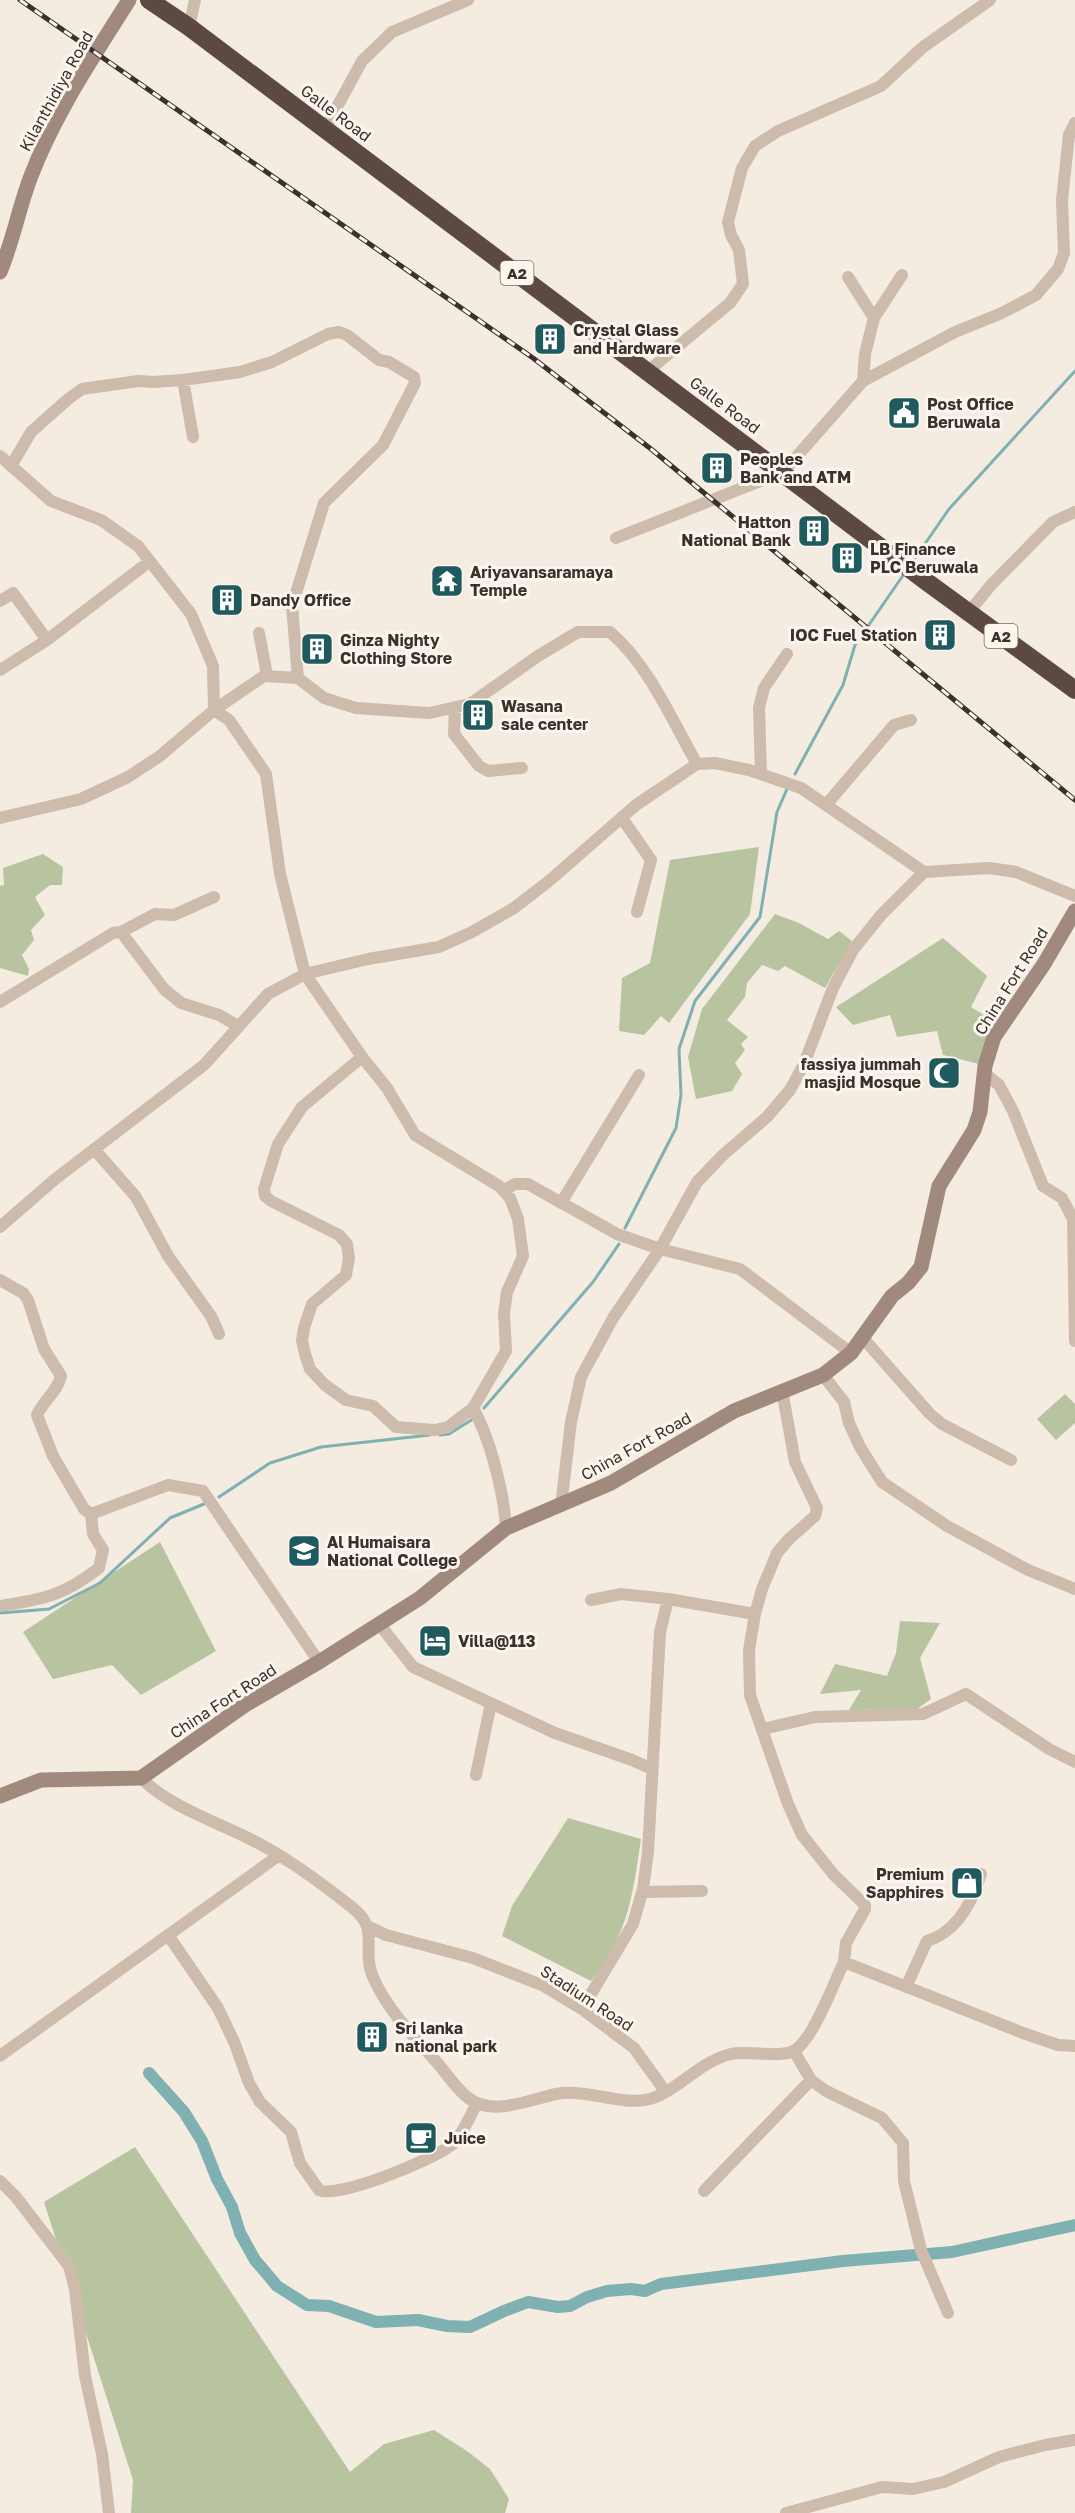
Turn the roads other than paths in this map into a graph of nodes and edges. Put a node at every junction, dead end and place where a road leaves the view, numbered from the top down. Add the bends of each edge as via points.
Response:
1 (129, 0) edge
2 (149, 0) edge
3 (195, 0) edge
4 (468, 0) edge
5 (990, 0) edge
6 (189, 27) junction
7 (1075, 123) edge
8 (324, 129) junction
9 (0, 272) edge
10 (902, 275) dead end
11 (848, 277) dead end
12 (874, 318) junction
13 (648, 371) junction
14 (183, 380) junction
15 (863, 381) junction
16 (193, 437) dead end
17 (0, 456) edge
18 (11, 466) junction
19 (783, 472) junction
20 (1075, 512) edge
21 (616, 538) dead end
22 (150, 561) junction
23 (0, 601) edge
24 (969, 612) junction
25 (259, 633) dead end
26 (47, 640) junction
27 (787, 654) dead end
28 (0, 670) edge
29 (267, 675) junction
30 (298, 678) junction
31 (1075, 690) edge
32 (455, 707) junction
33 (214, 710) junction
34 (911, 720) dead end
35 (697, 764) junction
36 (522, 768) dead end
37 (761, 774) junction
38 (826, 805) junction
39 (0, 818) edge
40 (622, 818) junction
41 (924, 872) junction
42 (1075, 896) edge
43 (214, 897) dead end
44 (1075, 911) edge
45 (637, 912) dead end
46 (121, 932) junction
47 (305, 974) junction
48 (0, 1002) edge
49 (238, 1026) junction
50 (362, 1057) junction
51 (984, 1073) junction
52 (639, 1075) dead end
53 (94, 1149) junction
54 (504, 1190) junction
55 (561, 1203) junction
56 (0, 1227) edge
57 (660, 1249) junction
58 (0, 1280) edge
59 (219, 1334) dead end
60 (863, 1338) junction
61 (1075, 1341) edge
62 (851, 1353) junction
63 (823, 1375) junction
64 (782, 1390) junction
65 (473, 1408) junction
66 (1011, 1460) dead end
67 (561, 1506) junction
68 (91, 1514) junction
69 (506, 1528) junction
70 (1075, 1589) edge
71 (668, 1599) junction
72 (591, 1600) dead end
73 (0, 1606) edge
74 (755, 1614) junction
75 (380, 1625) junction
76 (319, 1662) junction
77 (491, 1703) junction
78 (763, 1729) junction
79 (1075, 1762) edge
80 (652, 1769) junction
81 (476, 1775) dead end
82 (141, 1778) junction
83 (0, 1796) edge
84 (278, 1856) junction
85 (981, 1875) dead end
86 (642, 1892) junction
87 (702, 1892) dead end
88 (369, 1927) junction
89 (168, 1935) junction
90 (844, 1962) junction
91 (906, 1987) junction
92 (582, 2009) junction
93 (1075, 2046) edge
94 (794, 2051) junction
95 (0, 2056) edge
96 (811, 2080) junction
97 (665, 2091) junction
98 (477, 2103) junction
99 (0, 2181) edge
100 (704, 2191) dead end
101 (948, 2313) dead end
102 (1075, 2440) edge
103 (109, 2513) edge
104 (786, 2513) edge

1 - 9 street, Kilanthidiya Road via 44,146
2 - 6 highway, Galle Road / A2
3 - 6 street
4 - 8 street via 392,32 362,61
5 - 13 street via 923,47 881,86 777,131 755,146 742,168 728,222 739,250 743,284 730,303
6 - 8 highway, Galle Road / A2
7 - 15 street via 1069,135 1062,200 1064,252 1050,281 1036,295 1011,309 955,332
8 - 13 highway, Galle Road / A2
10 - 12 street
11 - 12 street
12 - 15 street
13 - 19 highway, Galle Road / A2
14 - 16 street
14 - 18 street via 82,389 31,432
14 - 30 street via 213,377 272,362 339,332 379,360 414,377 415,383 383,445 324,503 292,606
15 - 19 street
17 - 18 street
18 - 22 street via 51,501 101,520 138,546
19 - 21 street
19 - 24 highway, Galle Road / A2
20 - 24 street via 1053,522
22 - 26 street
22 - 33 street via 191,614 213,666
23 - 26 street via 13,593
24 - 31 highway, Galle Road / A2
25 - 29 street
26 - 28 street
27 - 37 street via 764,688 759,708
29 - 30 street
29 - 33 street
30 - 32 street via 324,698 356,708 429,713
32 - 35 street via 470,704 578,632 610,632 641,665
32 - 36 street via 454,734 479,766 488,771
33 - 39 street via 160,756 128,777 81,799
33 - 47 street via 229,720 266,774 280,874
34 - 38 street via 894,725
35 - 37 street via 715,763
35 - 40 street
37 - 38 street via 801,788
38 - 41 street
40 - 45 street via 651,860
40 - 47 street via 514,908 472,932 439,947
41 - 42 street via 998,869 1016,872
41 - 57 street via 853,950 789,1090 767,1117 697,1182
43 - 46 street via 174,915 155,914
44 - 51 street, China Fort Road via 994,1037
46 - 48 street via 113,933
46 - 49 street via 164,988 181,1003 219,1015
47 - 49 street via 268,994
47 - 50 street
49 - 53 street via 204,1065
50 - 54 street via 387,1088 415,1135
50 - 65 street via 302,1107 278,1144 264,1189 271,1202 339,1235 347,1244 350,1258 346,1275 312,1304 302,1341 305,1354 310,1369 325,1385 346,1400 373,1406 396,1427 448,1427
51 - 60 street, China Fort Road via 980,1112 974,1130 939,1186 921,1267 892,1296
51 - 61 street via 999,1085 1043,1186 1062,1198 1073,1218
52 - 55 street
53 - 56 street
53 - 59 street via 136,1197 168,1256 211,1316
54 - 55 street via 515,1184 528,1184
54 - 65 street via 519,1220 524,1256 507,1292 506,1351
55 - 57 street via 617,1234
57 - 62 street via 740,1269
57 - 67 street via 613,1318 581,1377
58 - 68 street via 28,1300 44,1349 61,1378 37,1415 53,1456 84,1509
60 - 62 street, China Fort Road
60 - 66 street via 936,1419
62 - 63 street, China Fort Road
63 - 64 street, China Fort Road
63 - 70 street via 844,1402 849,1424 882,1482 947,1526 1028,1570
64 - 67 street, China Fort Road via 734,1411 611,1483
64 - 74 street via 795,1462 817,1508 815,1516 777,1553
65 - 69 street via 481,1422 504,1504
67 - 69 street, China Fort Road
68 - 73 street via 93,1534 103,1550 99,1568 62,1593
68 - 76 street via 168,1485 203,1491
69 - 75 street, China Fort Road via 420,1598
71 - 72 street via 621,1594
71 - 74 street
71 - 80 street via 660,1632
74 - 78 street via 749,1650 750,1695
75 - 76 street, China Fort Road
75 - 77 street via 413,1667
76 - 82 street, China Fort Road via 245,1705
77 - 80 street via 555,1733
77 - 81 street
78 - 79 street via 815,1717 923,1714 966,1694 1048,1749
78 - 90 street via 801,1834 865,1905 846,1943
80 - 86 street
82 - 83 street via 41,1780
82 - 84 street via 159,1794
84 - 88 street via 354,1910
84 - 89 street
85 - 91 street via 968,1906 953,1925 927,1941
86 - 87 street
86 - 92 street via 633,1924
88 - 92 street, Stadium Road via 505,1969
88 - 98 street via 368,1964 375,1982 423,2047 466,2097
89 - 95 street
89 - 98 street via 218,2008 260,2102 291,2132 300,2163 319,2190 333,2192 408,2169 452,2145
90 - 91 street
90 - 94 street via 812,2030
91 - 93 street via 1023,2033 1058,2045
92 - 97 street, Stadium Road via 634,2048
94 - 96 street
94 - 97 street via 745,2052 718,2058
96 - 100 street
96 - 101 street via 882,2118 903,2143 904,2181 922,2254
97 - 98 street via 637,2100 568,2093 506,2105
99 - 103 street via 69,2266
102 - 104 street via 999,2457 944,2482 913,2489 882,2487

